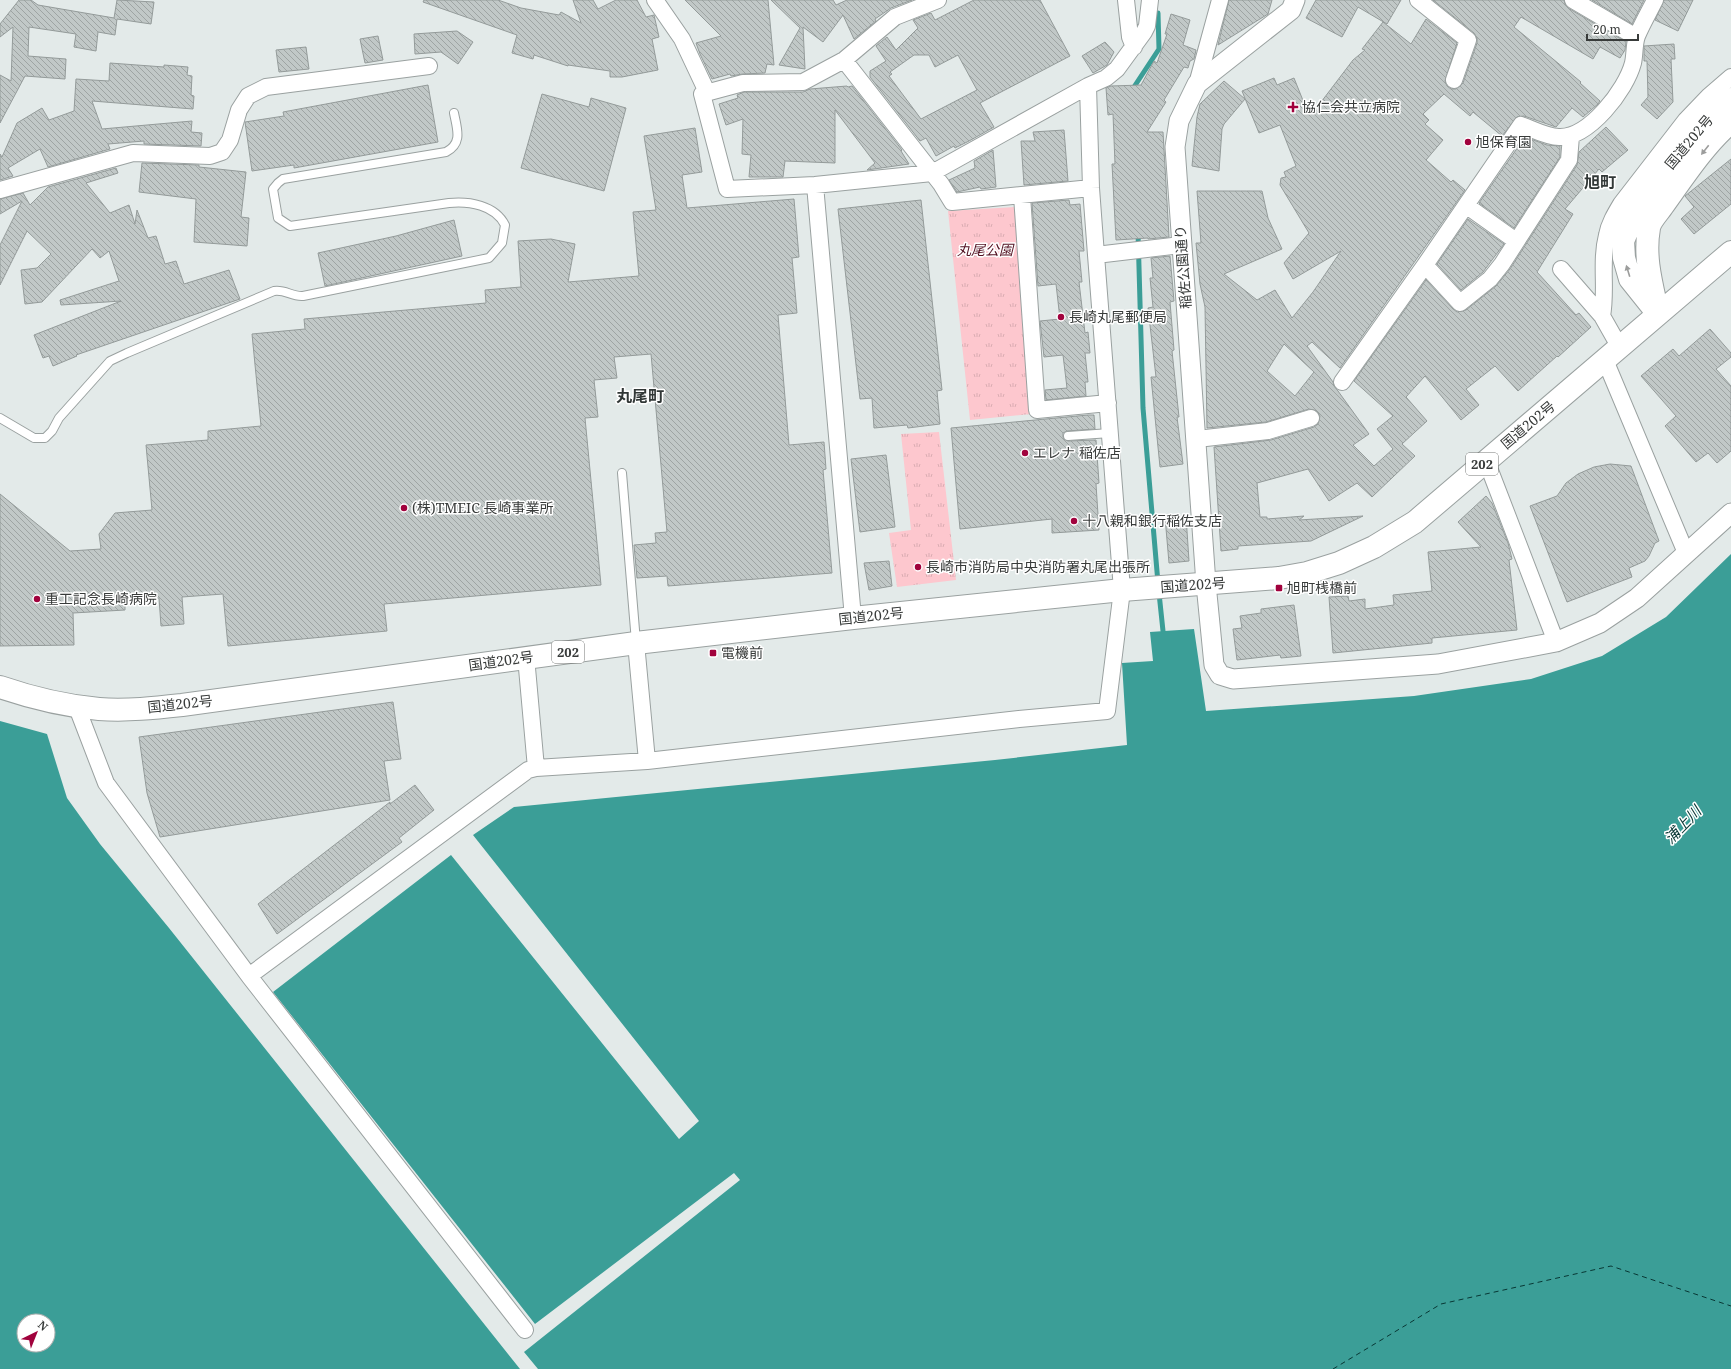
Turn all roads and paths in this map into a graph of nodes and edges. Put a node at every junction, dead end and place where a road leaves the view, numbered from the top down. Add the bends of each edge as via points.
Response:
1 (655, 0) edge
2 (938, 0) edge
3 (1126, 0) edge
4 (1150, 0) edge
5 (1220, 0) edge
6 (1295, 0) edge
7 (1418, 0) edge
8 (1573, 0) edge
9 (1655, 0) edge
10 (1636, 37) junction
11 (1134, 48) junction
12 (844, 60) junction
13 (429, 66) dead end
14 (1731, 77) edge
15 (1454, 80) dead end
16 (1197, 84) junction
17 (1088, 86) junction
18 (707, 92) junction
19 (1731, 99) edge
20 (454, 113) dead end
21 (1731, 122) edge
22 (1571, 136) junction
23 (932, 173) junction
24 (815, 185) junction
25 (1091, 188) junction
26 (0, 190) edge
27 (1022, 196) junction
28 (1466, 206) junction
29 (1516, 240) junction
30 (1181, 245) junction
31 (1731, 252) edge
32 (1096, 255) junction
33 (1425, 265) junction
34 (1561, 269) dead end
35 (1658, 314) junction
36 (1602, 316) junction
37 (1612, 353) junction
38 (1342, 382) dead end
39 (1108, 403) junction
40 (0, 418) edge
41 (1311, 418) dead end
42 (1110, 433) junction
43 (1068, 436) dead end
44 (1197, 439) junction
45 (1486, 460) junction
46 (622, 472) dead end
47 (1731, 513) edge
48 (1686, 553) junction
49 (1198, 585) junction
50 (1131, 590) junction
51 (854, 618) junction
52 (1556, 642) junction
53 (636, 643) junction
54 (526, 657) junction
55 (0, 687) edge
56 (76, 705) junction
57 (647, 761) junction
58 (536, 768) junction
59 (250, 976) junction
60 (525, 1330) dead end

1 - 18 street via 682,39
2 - 12 street via 895,17
3 - 11 street via 1130,37
4 - 11 street via 1147,26
5 - 16 street
6 - 16 street, 稲佐公園通り via 1291,10
7 - 15 street via 1468,40
8 - 10 street
9 - 10 street
10 - 22 street via 1632,64 1620,89 1596,120
11 - 17 street via 1117,69 1106,78
12 - 18 street via 803,82 743,83
12 - 23 street
13 - 26 street via 266,87 248,96 239,110 230,140 222,152 210,156 133,153
14 - 36 street via 1686,120 1613,218 1604,253
16 - 30 street, 稲佐公園通り via 1179,121 1175,147
17 - 23 street
17 - 25 street
18 - 24 street via 702,94 727,189
35 -> 19 highway, 国道202号 via 1630,279 1624,258 1623,241 1633,217 1666,170 1715,111
20 - 40 lane via 458,131 456,144 446,152 283,179 273,189 278,218 290,226 449,203 472,204 485,207 496,214 505,225 502,243 489,258 303,296 294,296 280,290 274,291 110,362 59,418 45,438 34,438
21 -> 35 highway, 国道202号 via 1680,181 1649,225 1649,272
22 - 28 street via 1558,137 1520,125
22 - 29 street via 1569,160
23 - 24 street
23 - 27 street via 952,202
24 - 51 street
25 - 27 street
25 - 32 street
27 - 39 street via 1037,410
28 - 29 street
28 - 33 street
29 - 33 street via 1495,274 1460,303
30 - 32 street
30 - 44 street, 稲佐公園通り
31 - 35 highway, 国道202号 / 202
32 - 39 street
33 - 38 street
34 - 36 street
35 - 37 highway, 国道202号 / 202
36 - 37 street
37 - 45 highway, 国道202号 / 202
37 - 48 street
39 - 42 street
41 - 44 street via 1268,431
42 - 43 lane
42 - 50 street
44 - 49 street, 稲佐公園通り
45 - 49 highway, 国道202号 / 202 via 1415,522 1374,547 1339,563 1307,574
45 - 52 street
46 - 53 lane
47 - 48 street, 稲佐公園通り
48 - 52 street, 稲佐公園通り via 1631,602 1600,624
49 - 50 highway, 国道202号 / 202
49 - 52 street, 稲佐公園通り via 1214,665 1220,675 1233,679 1438,664
50 - 51 highway, 国道202号 / 202
50 - 57 street via 1108,711
51 - 53 highway, 国道202号 / 202
53 - 54 highway, 国道202号 / 202
53 - 57 street
54 - 56 highway, 国道202号 / 202 via 182,705 100,709
54 - 58 street
55 - 56 highway, 国道202号 / 202 via 30,697
56 - 59 street via 106,783
57 - 58 street
58 - 59 street via 528,770
59 - 60 street

